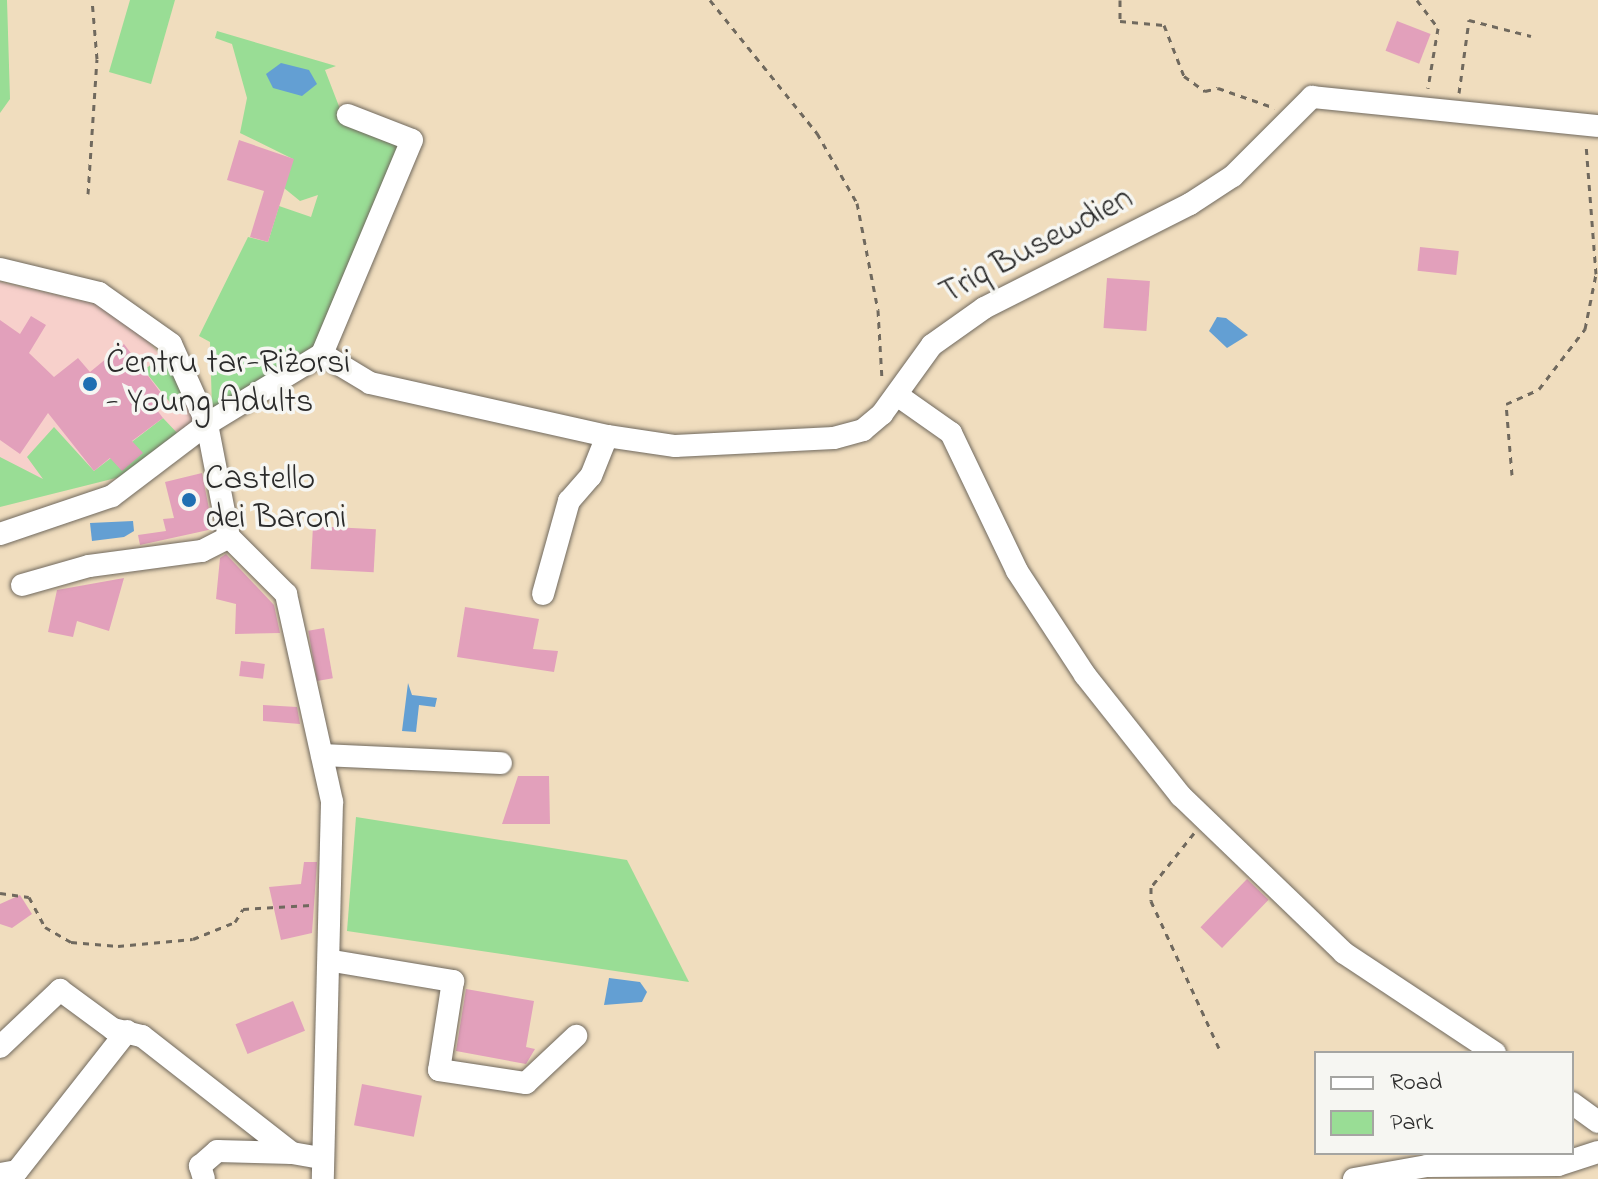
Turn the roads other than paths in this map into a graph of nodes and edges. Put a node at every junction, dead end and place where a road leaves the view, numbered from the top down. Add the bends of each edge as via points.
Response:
1 (348, 115) dead end
2 (1592, 127) edge
3 (0, 269) edge
4 (322, 354) junction
5 (897, 395) junction
6 (207, 424) junction
7 (607, 436) junction
8 (0, 534) edge
9 (229, 537) junction
10 (22, 585) dead end
11 (543, 594) dead end
12 (322, 755) junction
13 (501, 763) dead end
14 (333, 961) junction
15 (127, 1031) junction
16 (576, 1036) dead end
17 (0, 1047) edge
18 (1492, 1051) edge
19 (1574, 1104) edge
20 (1598, 1122) edge
21 (1598, 1152) edge
22 (292, 1153) junction
23 (322, 1169) edge
24 (0, 1174) edge
25 (204, 1179) edge
26 (1354, 1179) edge

1 - 4 street via 412,140
2 - 5 street, Triq Busewdien via 1327,95 1291,113 1233,176 1190,204 984,308 932,345
3 - 6 street via 85,287 134,311 180,357
4 - 6 street
4 - 7 street, Triq Busewdien via 368,390
5 - 7 street, Triq Busewdien via 863,430 834,438 675,446
5 - 18 street via 951,433 1017,571 1068,649 1204,821 1344,953
6 - 8 street via 112,496
6 - 9 street
7 - 11 street via 591,476 569,501
9 - 10 street via 202,551 89,566
9 - 12 street via 286,594
12 - 13 street
12 - 14 street via 332,802
14 - 16 street via 453,981 439,1070 526,1083
14 - 23 street
15 - 17 street via 60,990
15 - 22 street
15 - 24 street via 17,1171
19 - 20 street
21 - 26 street via 1558,1165 1427,1166
22 - 23 street
22 - 25 street via 217,1151 200,1166

